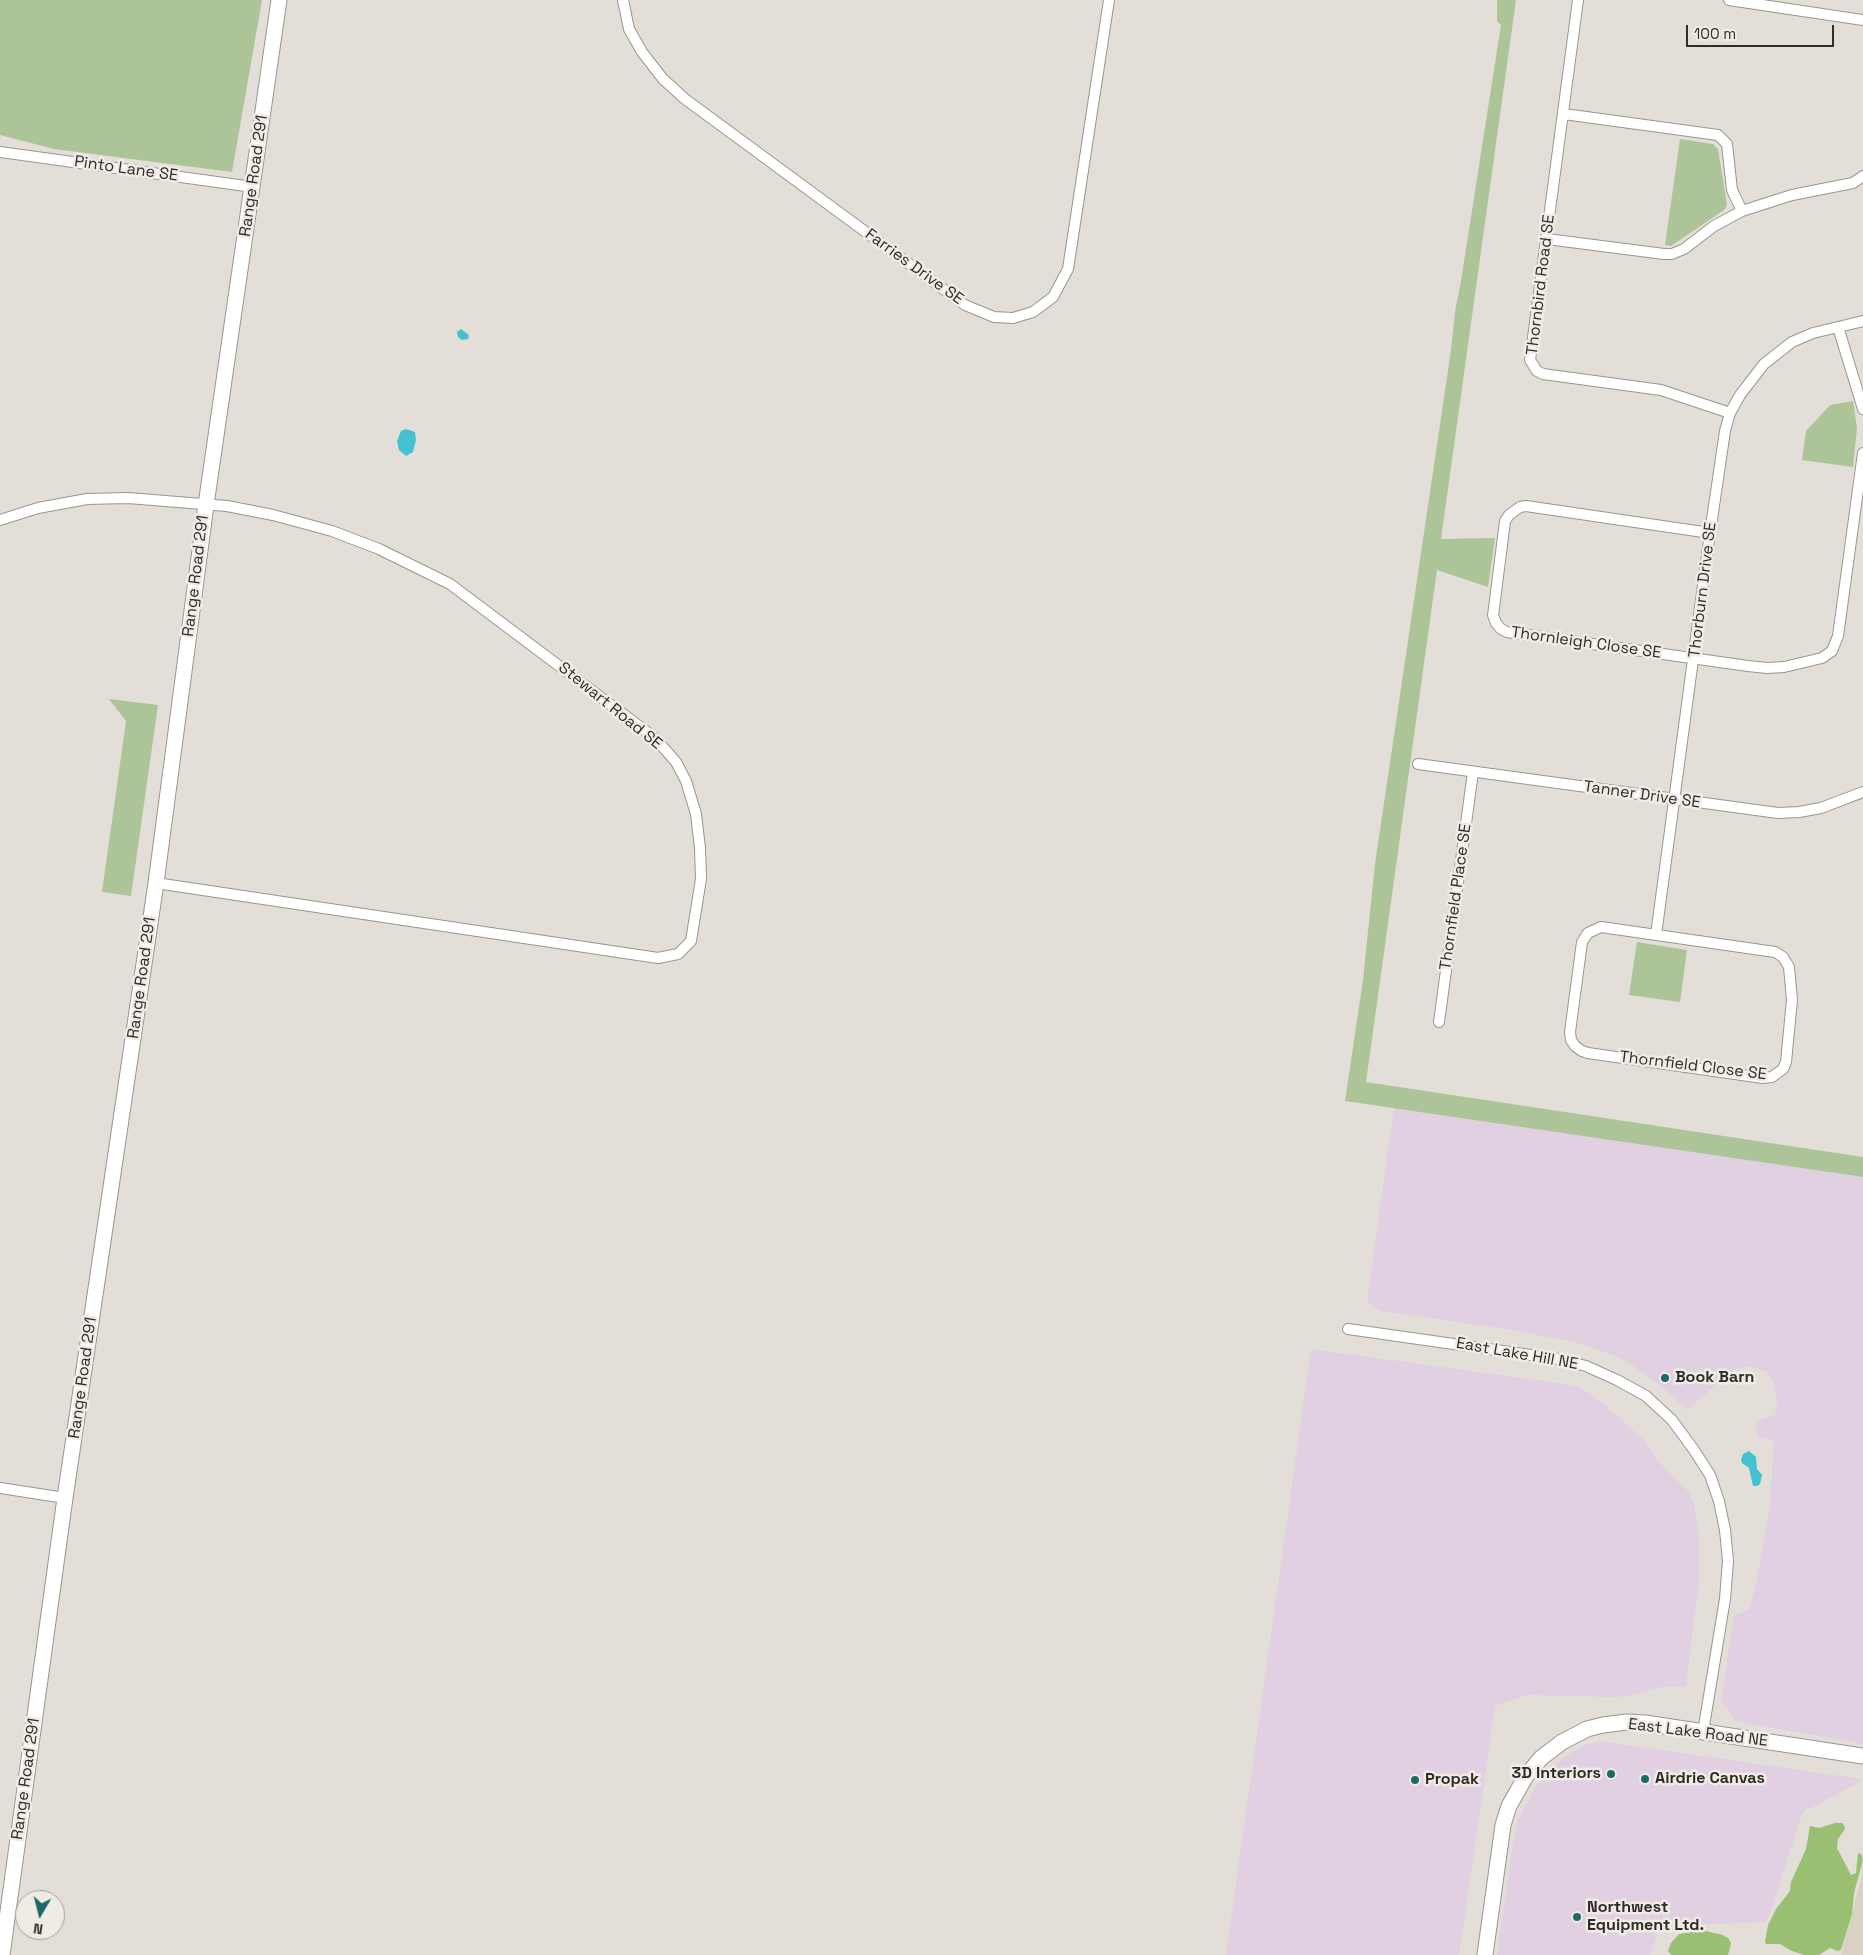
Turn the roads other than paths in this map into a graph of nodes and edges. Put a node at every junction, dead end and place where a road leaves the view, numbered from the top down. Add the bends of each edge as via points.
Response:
1 (279, 0) edge
2 (623, 0) edge
3 (1109, 0) edge
4 (1578, 0) edge
5 (1729, 0) edge
6 (1863, 20) edge
7 (1564, 114) junction
8 (0, 152) edge
9 (1863, 176) edge
10 (253, 187) junction
11 (1742, 211) junction
12 (1547, 238) junction
13 (1863, 321) edge
14 (1838, 327) junction
15 (1863, 409) edge
16 (1730, 414) junction
17 (1863, 452) edge
18 (206, 505) junction
19 (0, 520) edge
20 (1710, 533) junction
21 (1694, 659) junction
22 (1418, 764) dead end
23 (1473, 772) junction
24 (1863, 792) edge
25 (1674, 800) junction
26 (156, 883) junction
27 (1656, 935) junction
28 (1439, 1022) dead end
29 (1348, 1329) dead end
30 (0, 1488) edge
31 (65, 1498) junction
32 (1703, 1732) junction
33 (1863, 1756) edge
34 (2, 1955) edge
35 (1485, 1955) edge

1 - 10 street, Range Road 291
2 - 3 street, Farries Drive SE via 629,29 642,52 685,98 965,305 994,317 1013,318 1033,312 1052,297 1068,269
4 - 7 street, Thornbird Road SE
5 - 6 street
7 - 11 street via 1718,135 1727,144 1732,190
7 - 12 street, Thornbird Road SE
8 - 10 street, Pinto Lane SE
9 - 11 street via 1854,183 1792,194
10 - 18 street, Range Road 291
11 - 12 street via 1672,254
12 - 16 street, Thornbird Road SE via 1530,355 1537,371 1661,390
13 - 14 street, Thorburn Drive SE
14 - 15 street
14 - 16 street, Thorburn Drive SE via 1813,333 1777,353 1745,388
16 - 20 street, Thorburn Drive SE
17 - 21 street via 1838,636 1832,651 1822,658 1767,668
18 - 19 street, Stewart Road SE via 87,498
18 - 26 street, Range Road 291
18 - 26 street, Stewart Road SE via 273,515 379,549 450,584 605,700 655,738 676,762 686,780 696,814 701,880 691,941 678,954 658,958
20 - 21 street, Thorburn Drive SE
20 - 21 street, Thornleigh Close SE via 1520,507 1505,521 1493,615 1500,629 1507,632
21 - 25 street, Thorburn Drive SE
22 - 23 street, Tanner Drive SE
23 - 25 street, Tanner Drive SE
23 - 28 street, Thornfield Place SE
24 - 25 street, Tanner Drive SE via 1821,808 1778,813
25 - 27 street, Thorburn Drive SE
26 - 31 street, Range Road 291
27 - 27 street, Thornfield Close SE via 1775,952 1783,956 1789,967 1791,1018 1786,1062 1778,1074 1754,1076 1588,1053 1575,1046 1570,1032 1582,942 1588,933 1601,927
29 - 32 street, East Lake Hill NE via 1551,1357 1577,1364 1646,1396 1672,1420 1710,1475 1725,1530 1728,1562 1725,1599
30 - 31 street
31 - 34 street, Range Road 291
32 - 33 street, East Lake Road NE
32 - 35 street, East Lake Road NE via 1646,1723 1603,1725 1562,1742 1541,1758 1516,1792 1503,1825

